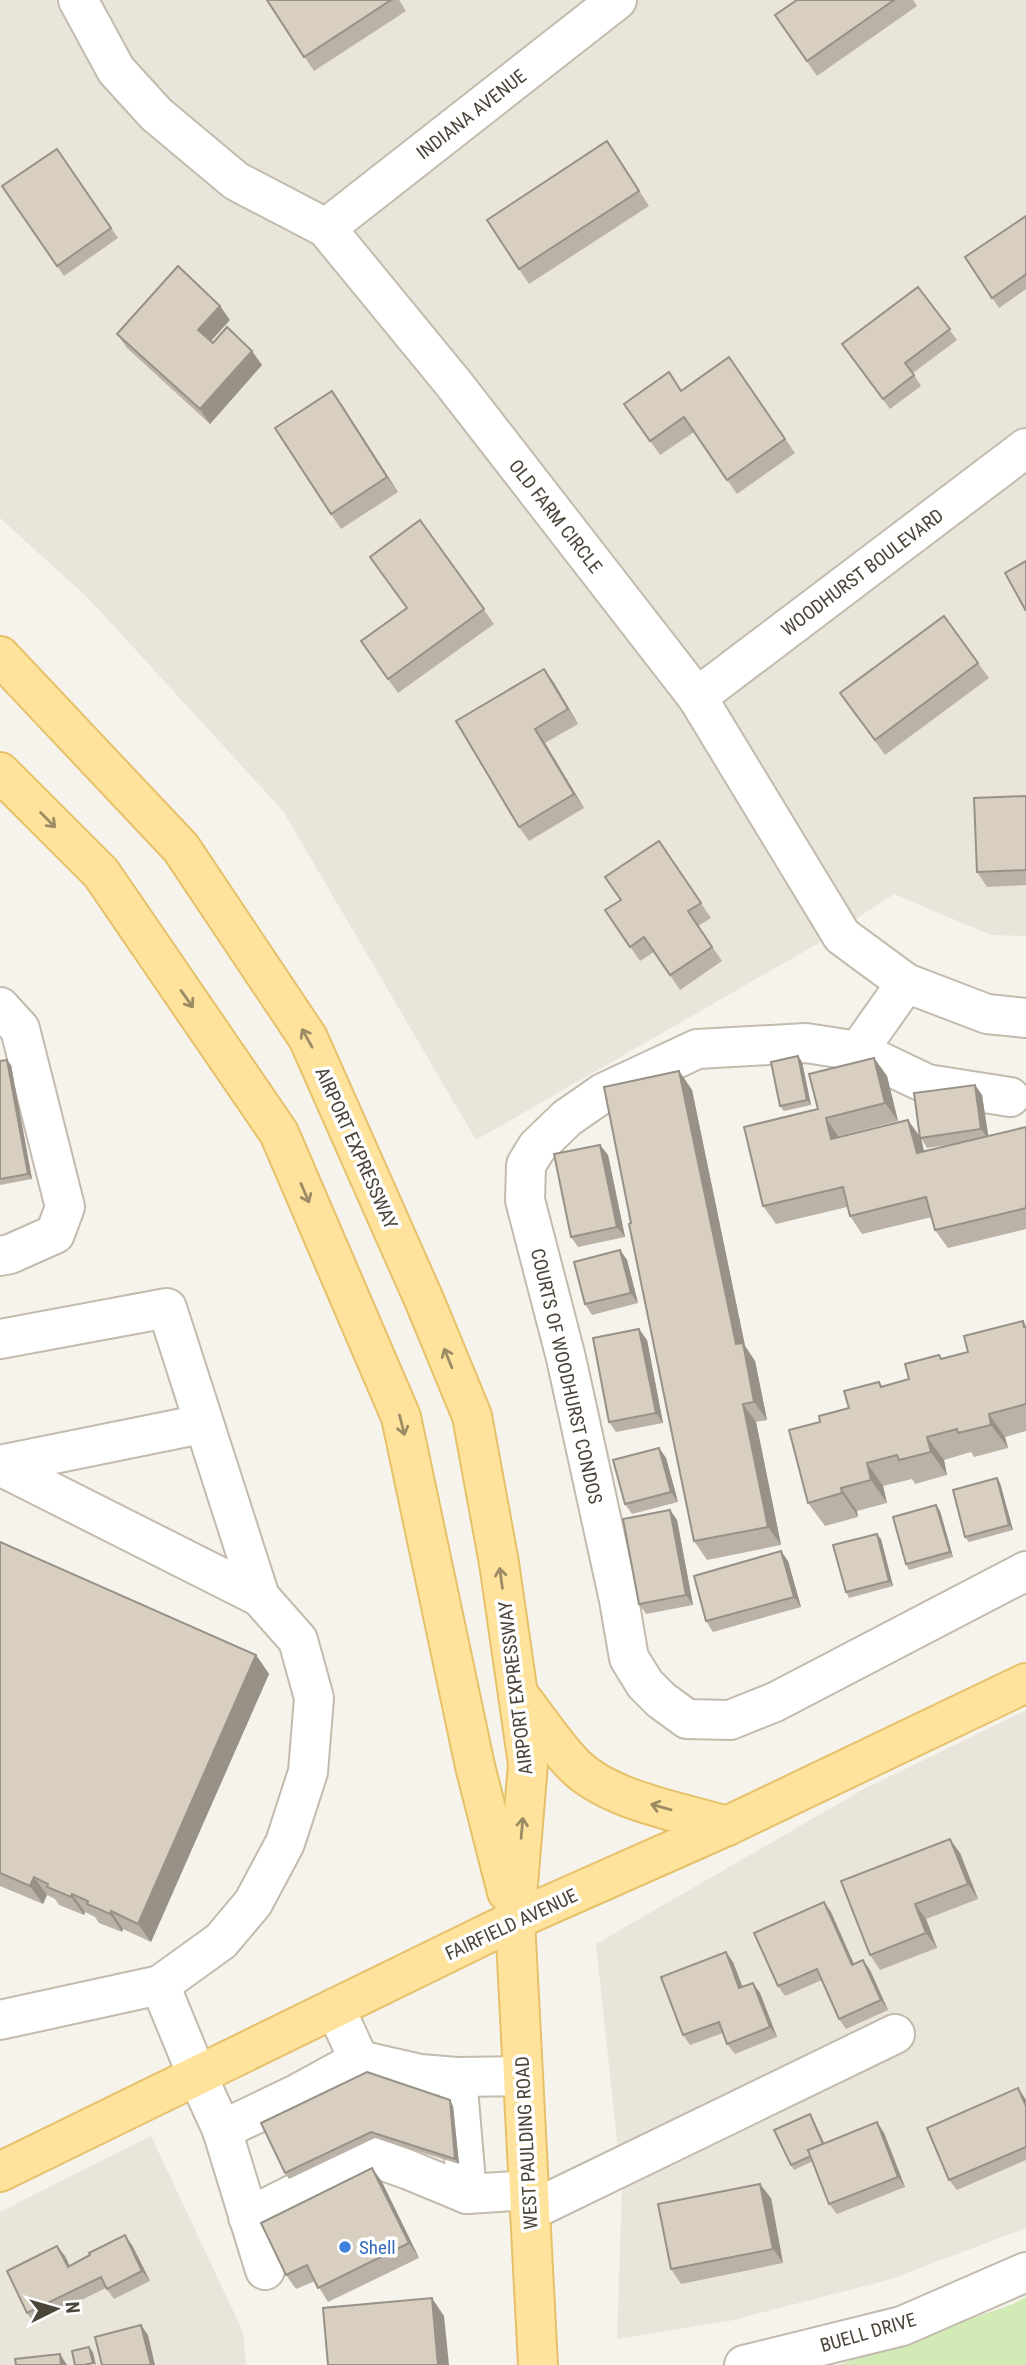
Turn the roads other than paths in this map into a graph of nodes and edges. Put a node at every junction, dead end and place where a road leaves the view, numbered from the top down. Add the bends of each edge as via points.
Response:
1 (78, 0) edge
2 (617, 0) edge
3 (326, 228) junction
4 (1026, 448) edge
5 (0, 656) edge
6 (697, 697) junction
7 (0, 772) edge
8 (906, 983) junction
9 (0, 1007) edge
10 (1026, 1018) edge
11 (858, 1051) junction
12 (1010, 1097) dead end
13 (0, 1256) edge
14 (0, 1339) edge
15 (202, 1424) junction
16 (0, 1465) edge
17 (1026, 1571) edge
18 (260, 1597) junction
19 (1026, 1683) edge
20 (518, 1693) junction
21 (727, 1826) junction
22 (515, 1920) junction
23 (160, 1985) junction
24 (335, 2008) junction
25 (0, 2020) edge
26 (895, 2034) dead end
27 (197, 2075) junction
28 (347, 2075) junction
29 (523, 2076) junction
30 (431, 2081) junction
31 (222, 2130) junction
32 (0, 2172) edge
33 (467, 2194) junction
34 (529, 2201) junction
35 (248, 2217) junction
36 (265, 2270) dead end
37 (1026, 2272) edge
38 (538, 2365) edge
39 (744, 2365) edge

1 - 3 street, OLD FARM CIRCLE via 116,70 156,114 236,181
2 - 3 street, INDIANA AVENUE
3 - 6 street, OLD FARM CIRCLE via 454,384
4 - 6 street, WOODHURST BOULEVARD
20 -> 5 main road, AIRPORT EXPRESSWAY via 472,1416 308,1038 181,848
6 - 8 street, OLD FARM CIRCLE via 842,936
7 -> 22 main road via 101,873 279,1133 401,1417 475,1766
8 - 10 street, OLD FARM CIRCLE via 987,1014
8 - 11 street
9 - 13 street via 20,1029 65,1207 55,1234
11 - 12 street, COURTS OF WOODHURST CONDOS via 927,1084
11 - 17 street, COURTS OF WOODHURST CONDOS via 806,1043 697,1049 603,1093 566,1118 526,1165 525,1200 566,1359 629,1658 645,1684 687,1719 730,1720 775,1702
14 - 15 street via 167,1308
15 - 16 street
15 - 18 street
16 - 18 street
18 - 23 street via 298,1640 311,1686 308,1772 285,1843 253,1903 221,1941
19 - 21 main road, FAIRFIELD AVENUE
21 -> 20 main road via 624,1796 596,1782 573,1765
22 -> 20 main road, AIRPORT EXPRESSWAY via 528,1764
21 - 22 main road, FAIRFIELD AVENUE
22 - 24 main road, FAIRFIELD AVENUE
22 - 29 main road, WEST PAULDING ROAD
23 - 25 street
23 - 27 street
24 - 27 main road, FAIRFIELD AVENUE
24 - 28 street
26 - 34 street
27 - 31 street
27 - 32 main road, FAIRFIELD AVENUE
28 - 30 street
28 - 31 street via 300,2102
29 - 30 street
29 - 34 main road, WEST PAULDING ROAD
30 - 33 street
31 - 35 street
33 - 34 street
33 - 35 street via 410,2159 367,2150
34 - 38 main road, WEST PAULDING ROAD
35 - 36 street
37 - 39 street, BUELL DRIVE via 902,2326

